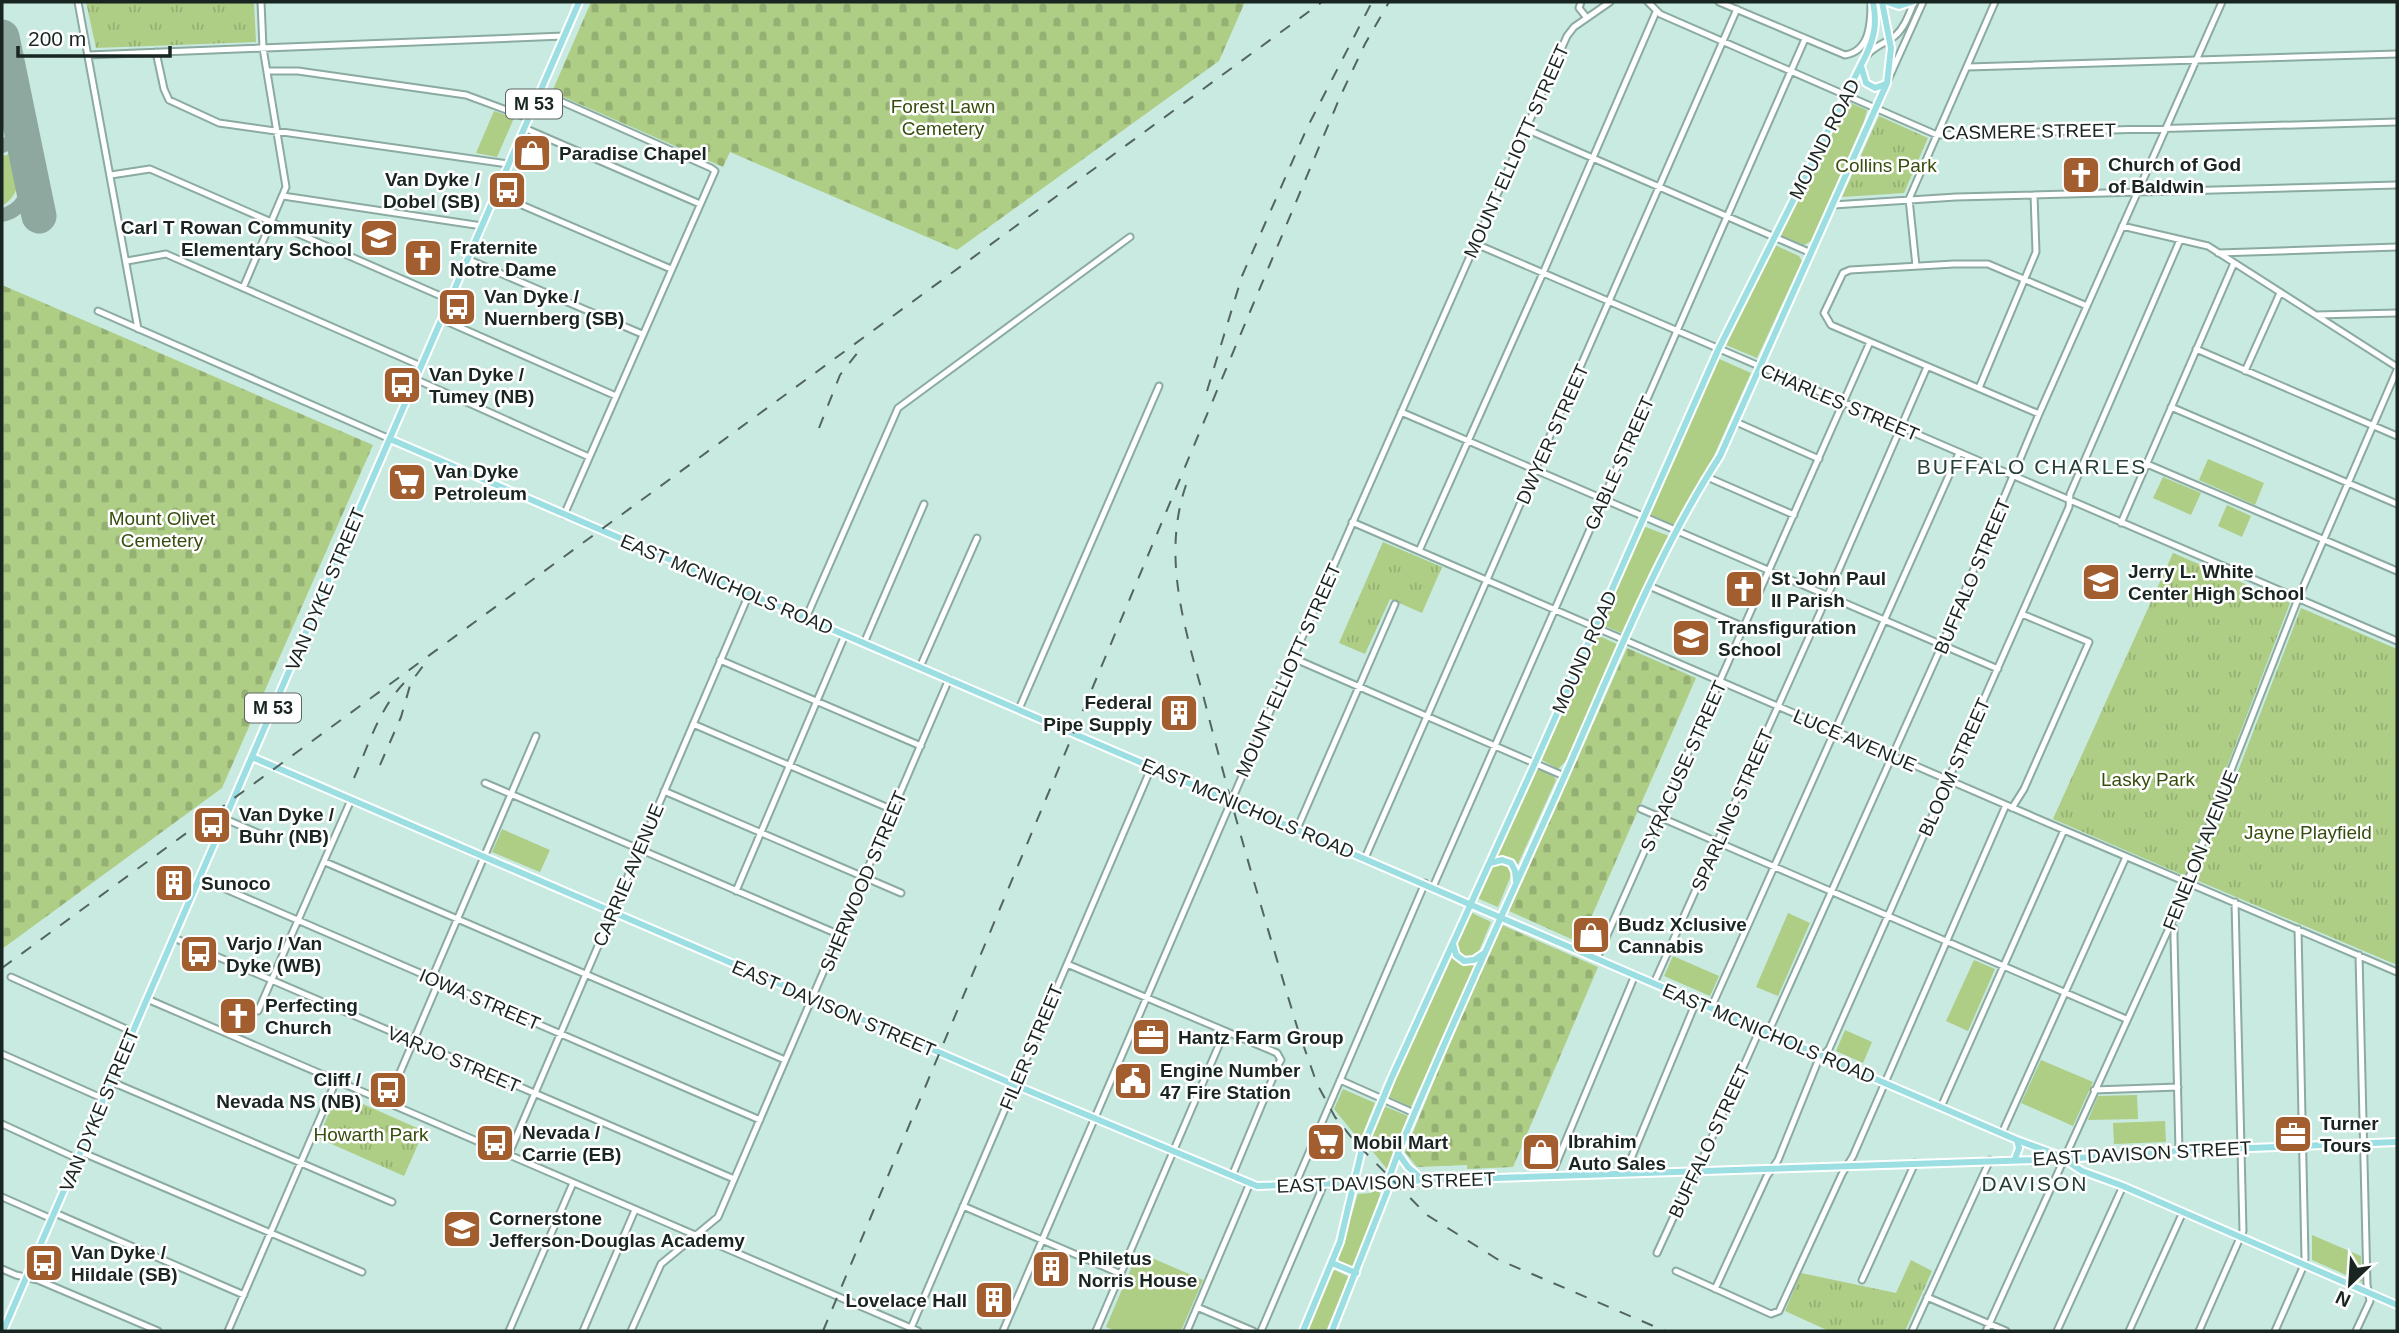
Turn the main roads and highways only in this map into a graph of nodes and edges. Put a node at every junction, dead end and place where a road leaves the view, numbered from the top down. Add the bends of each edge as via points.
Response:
1 (579, 2) edge
2 (1872, 2) edge
3 (1882, 2) edge
4 (1887, 2) edge
5 (1913, 2) edge
6 (1861, 66) junction
7 (1887, 83) junction
8 (390, 439) junction
9 (252, 757) junction
10 (1487, 866) junction
11 (1516, 883) junction
12 (1471, 903) junction
13 (1501, 916) junction
14 (1453, 943) junction
15 (1484, 953) junction
16 (2018, 1140) junction
17 (2397, 1142) edge
18 (1398, 1153) junction
19 (2015, 1159) junction
20 (2064, 1159) junction
21 (1423, 1180) junction
22 (1354, 1183) junction
23 (1388, 1183) junction
24 (1332, 1262) junction
25 (1356, 1273) junction
26 (2397, 1305) edge
27 (4, 1331) edge
28 (1303, 1331) edge
29 (1332, 1331) edge

1 - 8 main road, VAN DYKE STREET / M 53
2 - 6 main road, MOUND ROAD via 1874,38
3 - 7 main road via 1891,63
4 - 5 main road via 1899,6
6 - 7 main road via 1871,87
6 - 10 main road, MOUND ROAD via 1718,349
7 - 11 main road, MOUND ROAD via 1720,456 1649,586
8 - 9 main road, VAN DYKE STREET / M 53
8 - 12 main road, EAST MCNICHOLS ROAD
9 - 22 main road, EAST DAVISON STREET via 1250,1183
9 - 27 main road, VAN DYKE STREET / M 53
10 - 11 main road via 1496,861 1510,863
10 - 12 main road, MOUND ROAD
11 - 13 main road, MOUND ROAD
12 - 13 main road, EAST MCNICHOLS ROAD
12 - 14 main road, MOUND ROAD
13 - 15 main road, MOUND ROAD
13 - 16 main road, EAST MCNICHOLS ROAD
14 - 15 main road via 1456,955 1464,961
14 - 22 main road, MOUND ROAD via 1362,1149
15 - 18 main road, MOUND ROAD
16 - 19 main road
16 - 20 main road, EAST MCNICHOLS ROAD
17 - 20 main road, EAST DAVISON STREET
18 - 21 main road
18 - 23 main road, MOUND ROAD
19 - 20 main road, EAST DAVISON STREET
19 - 21 main road, EAST DAVISON STREET
20 - 26 main road, EAST MCNICHOLS ROAD via 2082,1171
21 - 23 main road, EAST DAVISON STREET
22 - 23 main road, EAST DAVISON STREET
22 - 24 main road, MOUND ROAD
23 - 25 main road, MOUND ROAD
24 - 25 main road
24 - 28 main road, MOUND ROAD
25 - 29 main road, MOUND ROAD

